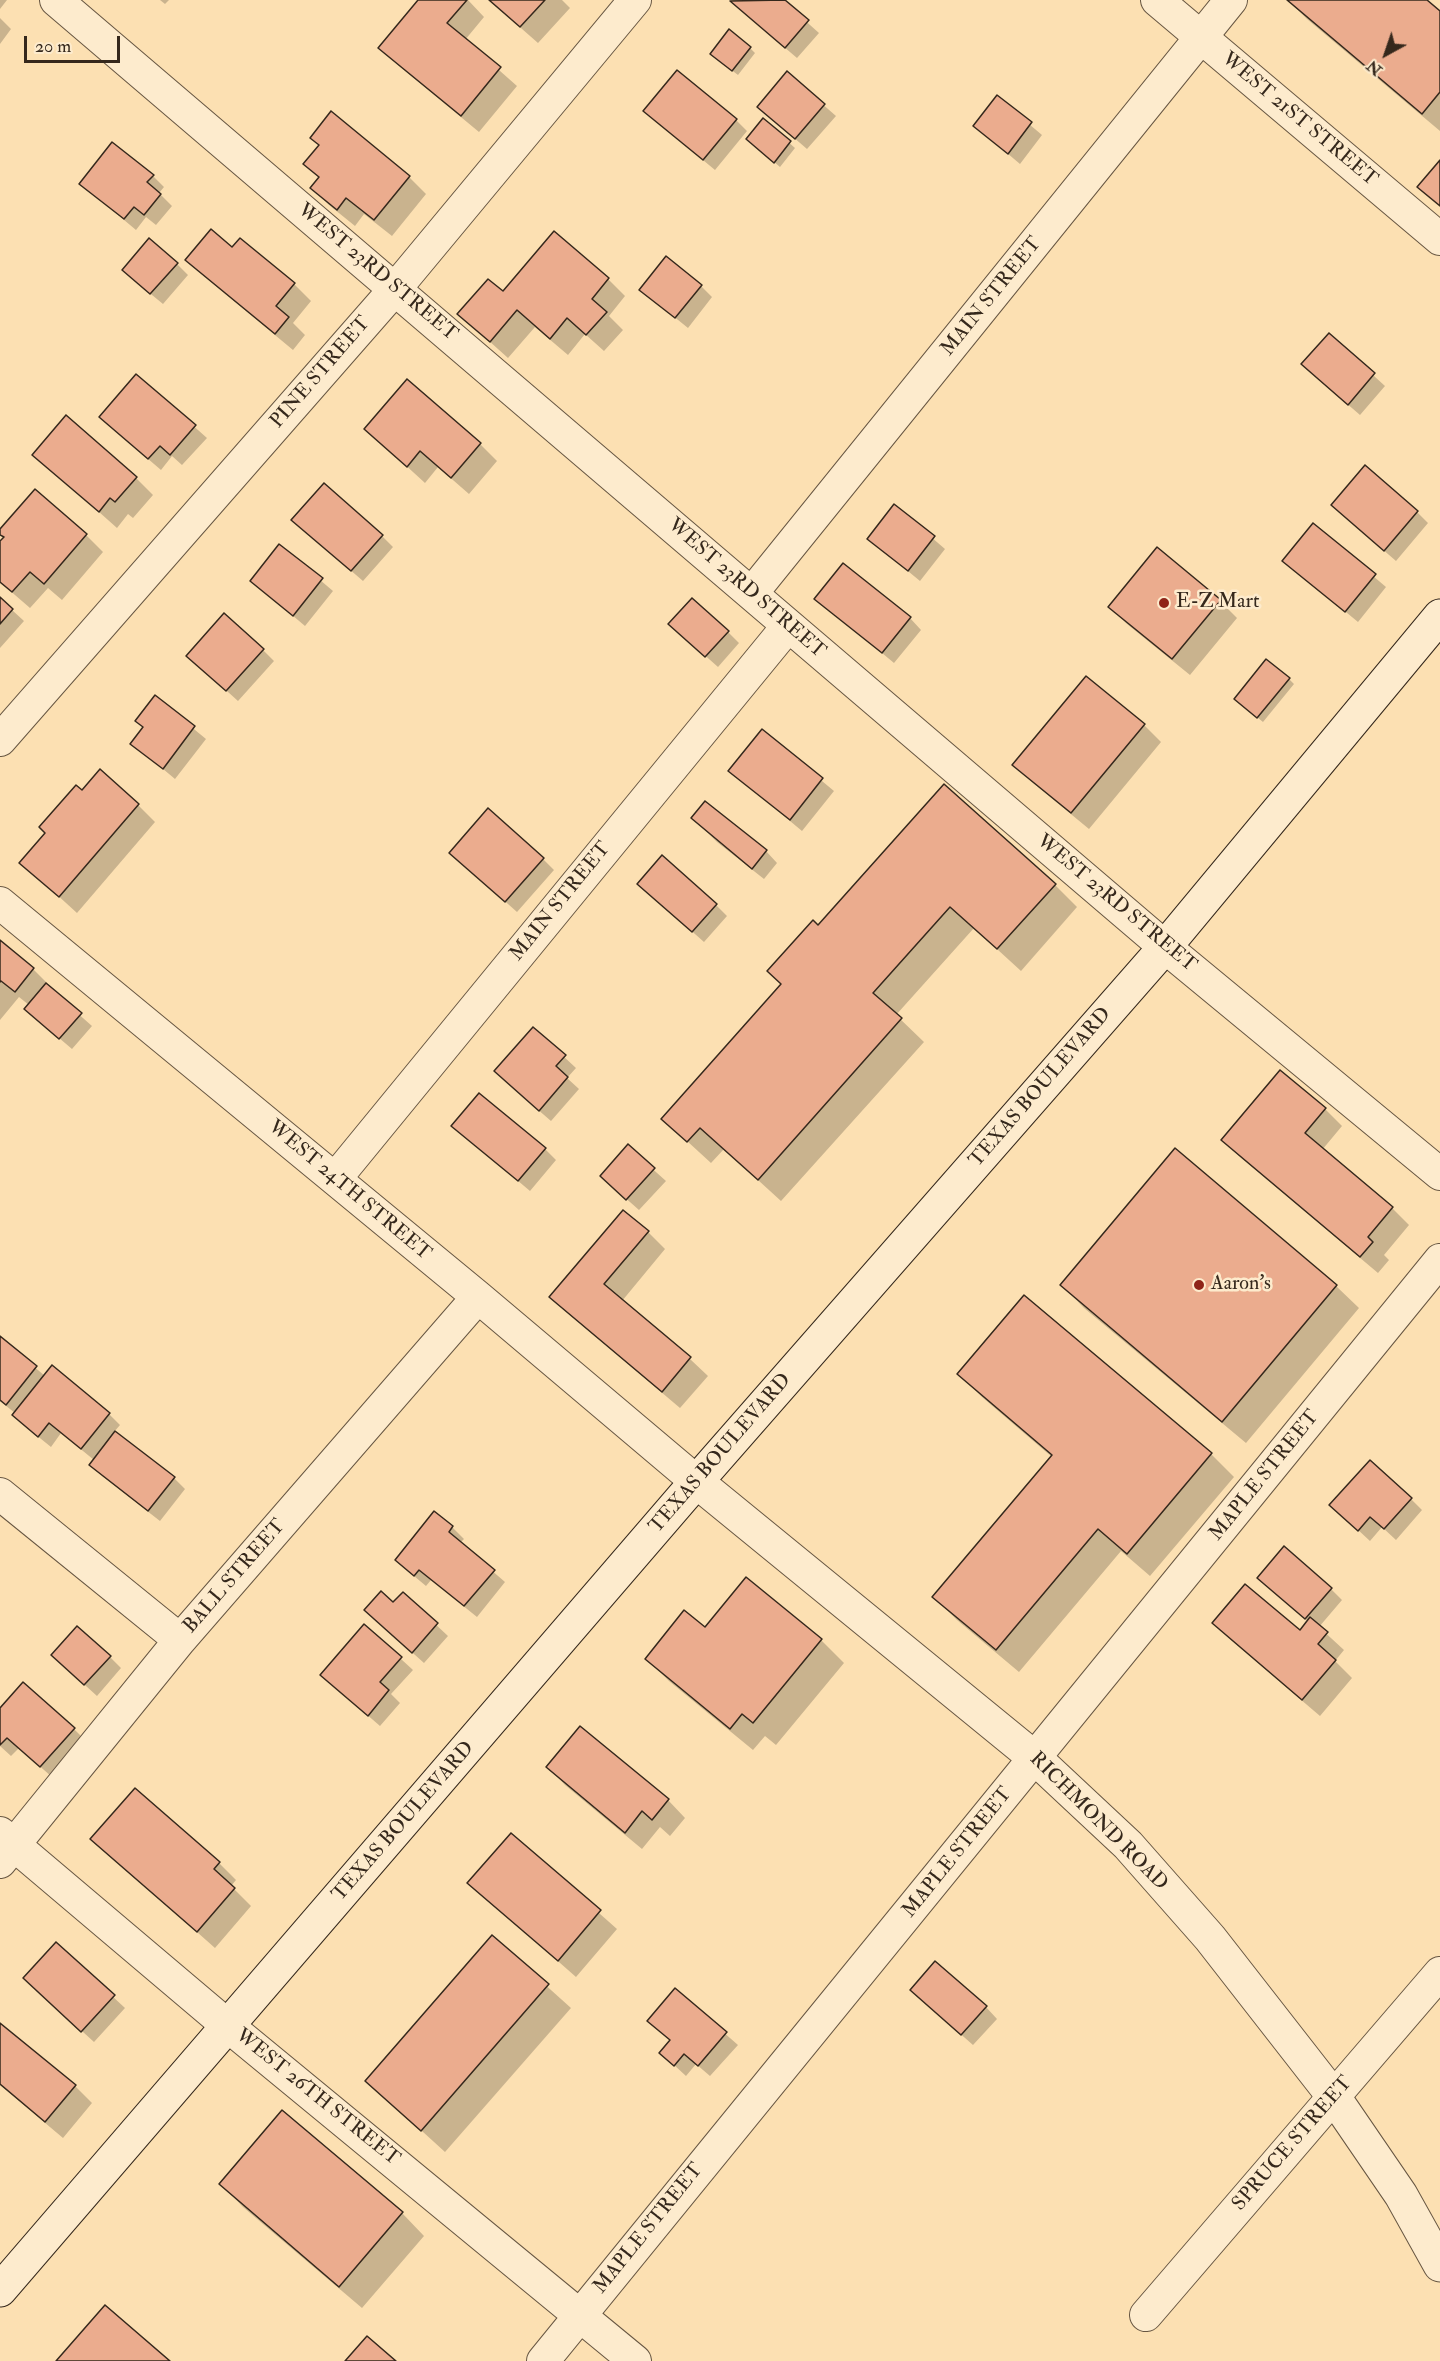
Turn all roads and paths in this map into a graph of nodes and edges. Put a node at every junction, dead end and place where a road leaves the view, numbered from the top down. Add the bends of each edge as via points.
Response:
1 (56, 0) edge
2 (634, 0) edge
3 (1157, 0) edge
4 (1231, 0) edge
5 (1201, 37) junction
6 (1440, 240) edge
7 (395, 289) junction
8 (752, 593) junction
9 (1440, 616) edge
10 (788, 626) junction
11 (0, 740) edge
12 (0, 903) edge
13 (1165, 947) junction
14 (1440, 1174) edge
15 (334, 1179) junction
16 (1440, 1260) edge
17 (478, 1298) junction
18 (697, 1482) junction
19 (0, 1494) edge
20 (180, 1640) junction
21 (1036, 1759) junction
22 (5, 1847) edge
23 (1440, 1973) edge
24 (228, 2026) junction
25 (1334, 2097) junction
26 (1440, 2265) edge
27 (0, 2290) edge
28 (579, 2314) junction
29 (1146, 2314) dead end
30 (543, 2361) edge
31 (635, 2361) edge

1 - 7 street, WEST 23RD STREET
2 - 7 street, PINE STREET
3 - 5 street, WEST 21ST STREET
4 - 5 street, MAIN STREET
5 - 6 street, WEST 21ST STREET
5 - 8 street, MAIN STREET
7 - 8 street, WEST 23RD STREET
7 - 11 street, PINE STREET
8 - 10 street, WEST 23RD STREET
9 - 13 main road, TEXAS BOULEVARD
10 - 13 street, WEST 23RD STREET
10 - 15 street, MAIN STREET
12 - 15 street, WEST 24TH STREET
13 - 14 street, WEST 23RD STREET
13 - 18 main road, TEXAS BOULEVARD
15 - 17 street, WEST 24TH STREET
16 - 21 street, MAPLE STREET
17 - 18 street, WEST 24TH STREET
17 - 20 street, BALL STREET
18 - 21 main road, RICHMOND ROAD
18 - 24 main road, TEXAS BOULEVARD
19 - 20 street
20 - 22 street, BALL STREET
21 - 25 main road, RICHMOND ROAD via 1128,1845 1210,1938
21 - 28 street, MAPLE STREET
22 - 24 street, WEST 26TH STREET
23 - 25 street, SPRUCE STREET
24 - 27 main road, TEXAS BOULEVARD
24 - 28 street, WEST 26TH STREET
25 - 26 main road, RICHMOND ROAD via 1401,2195
25 - 29 street, SPRUCE STREET
28 - 30 street, MAPLE STREET
28 - 31 street, WEST 26TH STREET

